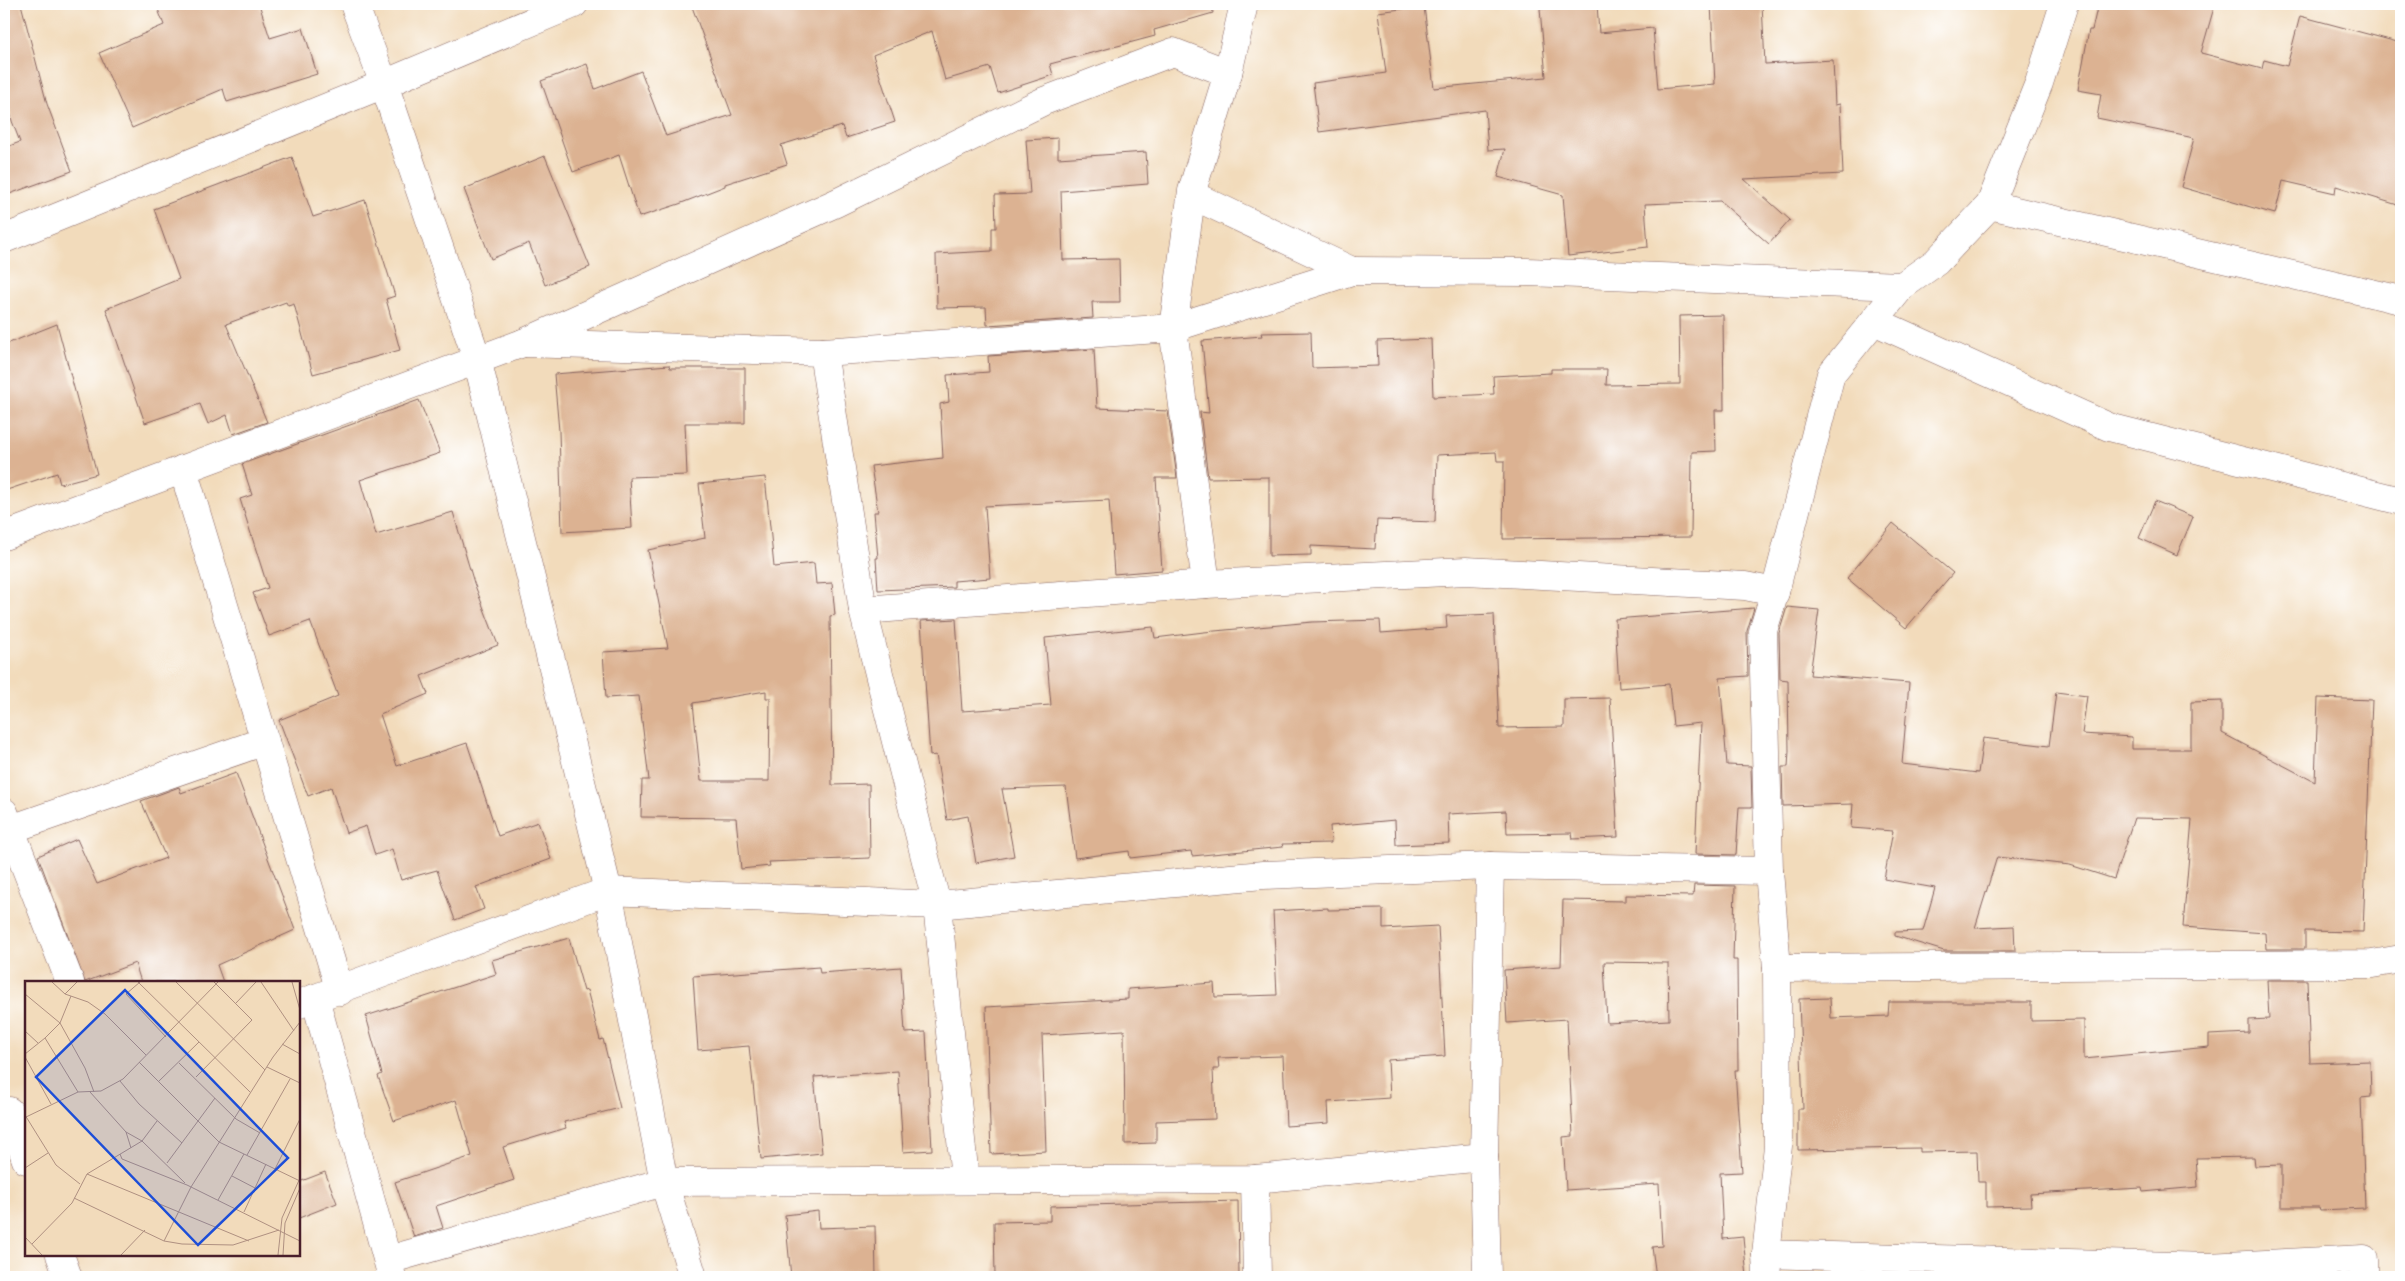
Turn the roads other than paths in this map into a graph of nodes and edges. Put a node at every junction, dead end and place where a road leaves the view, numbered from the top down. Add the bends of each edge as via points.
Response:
1 (354, 4) edge
2 (574, 4) edge
3 (1244, 4) edge
4 (2064, 4) edge
5 (1228, 73) junction
6 (384, 84) junction
7 (1192, 195) junction
8 (1990, 205) junction
9 (4, 239) edge
10 (1352, 271) junction
11 (1902, 286) junction
12 (2401, 300) edge
13 (1874, 321) junction
14 (1173, 328) junction
15 (524, 343) junction
16 (823, 352) junction
17 (477, 359) junction
18 (183, 469) junction
19 (2401, 501) edge
20 (4, 536) edge
21 (1206, 584) junction
22 (1775, 592) junction
23 (864, 610) junction
24 (265, 741) junction
25 (7, 820) edge
26 (1490, 866) junction
27 (1770, 871) junction
28 (608, 891) junction
29 (937, 905) junction
30 (2401, 959) edge
31 (1776, 968) junction
32 (70, 981) edge
33 (318, 998) edge
34 (13, 1110) edge
35 (25, 1156) edge
36 (1484, 1158) junction
37 (965, 1179) junction
38 (1255, 1179) junction
39 (664, 1182) junction
40 (60, 1256) edge
41 (1767, 1266) edge
42 (390, 1269) edge
43 (68, 1277) edge
44 (693, 1277) edge
45 (1257, 1277) edge
46 (1486, 1277) edge
47 (2364, 1277) edge

1 - 6 street
2 - 6 street
3 - 5 street
4 - 8 street via 2040,83
5 - 7 street
5 - 15 street via 1173,52 1044,101 836,203
6 - 9 street
6 - 17 street
7 - 10 street
7 - 14 street
8 - 11 street via 1936,262
8 - 12 street
10 - 11 street via 1527,272
10 - 14 street
11 - 13 street
13 - 19 street via 2109,427
13 - 22 street via 1831,374
14 - 16 street
14 - 21 street
15 - 16 street
15 - 17 street
16 - 23 street
17 - 18 street
17 - 28 street
18 - 20 street
18 - 24 street
21 - 22 street via 1466,571 1745,586
21 - 23 street
22 - 27 street via 1763,631
23 - 29 street
24 - 25 street
24 - 33 street
25 - 32 street
26 - 27 street
26 - 29 street via 1263,875
26 - 36 street
27 - 31 street
28 - 29 street
28 - 33 street
28 - 39 street
29 - 37 street
30 - 31 street via 2372,964
31 - 41 street via 1778,1146
33 - 42 street
34 - 35 street
36 - 38 street
36 - 46 street
37 - 38 street
37 - 39 street
38 - 45 street
39 - 42 street
39 - 44 street
40 - 43 street
41 - 47 street via 2208,1267 2364,1259

